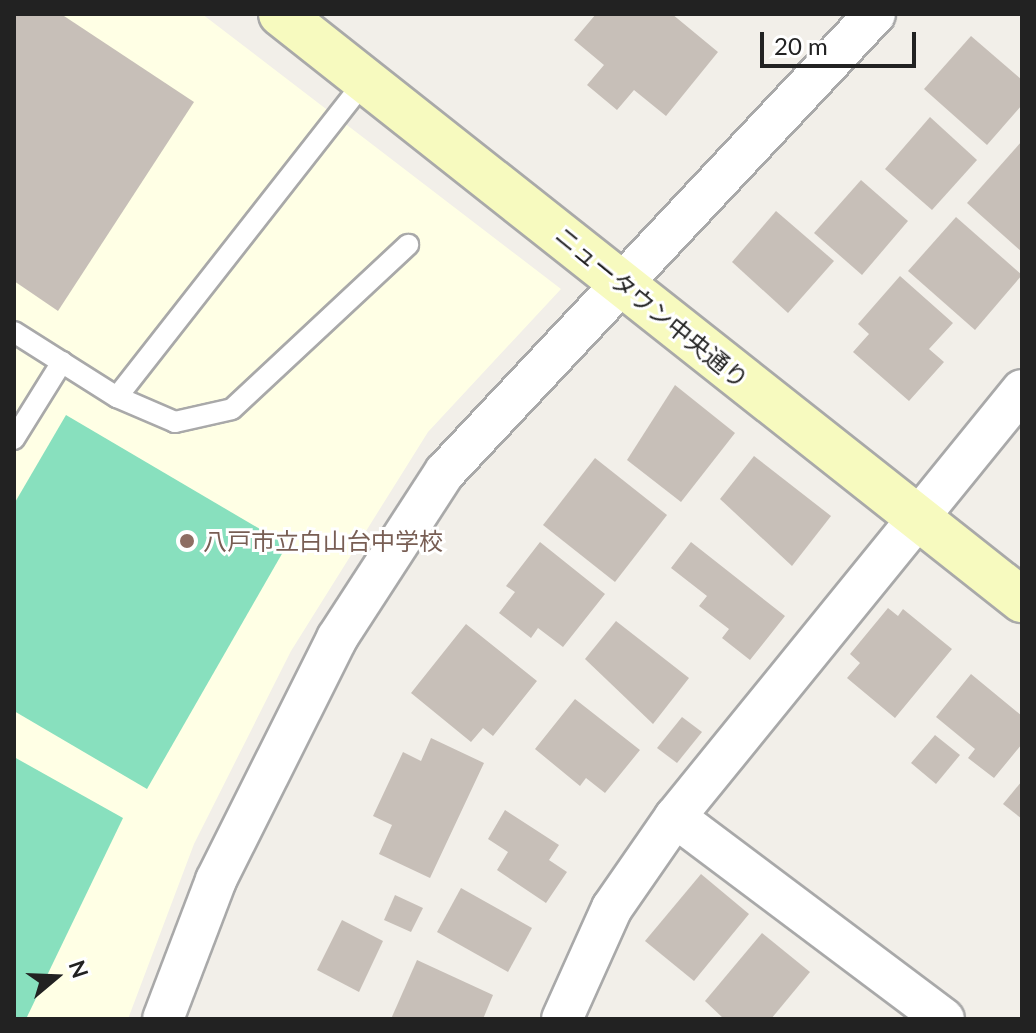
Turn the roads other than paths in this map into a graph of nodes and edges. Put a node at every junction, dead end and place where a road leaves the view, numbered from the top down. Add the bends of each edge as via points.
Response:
1 (281, 14) edge
2 (875, 14) edge
3 (366, 80) junction
4 (408, 245) dead end
5 (621, 281) junction
6 (14, 332) edge
7 (62, 362) junction
8 (1022, 390) edge
9 (117, 397) junction
10 (14, 439) edge
11 (914, 517) junction
12 (1022, 600) edge
13 (675, 817) junction
14 (163, 1019) edge
15 (562, 1019) edge
16 (944, 1019) edge

1 - 3 street, ニュータウン中央通り
2 - 5 street
3 - 5 street, ニュータウン中央通り
3 - 9 lane
4 - 9 lane via 232,409 175,422
5 - 11 street, ニュータウン中央通り
5 - 14 street via 445,472 337,638 216,880
6 - 7 lane
7 - 9 lane
7 - 10 lane
8 - 11 street
11 - 12 street, ニュータウン中央通り
11 - 13 street
13 - 15 street via 612,908
13 - 16 street

